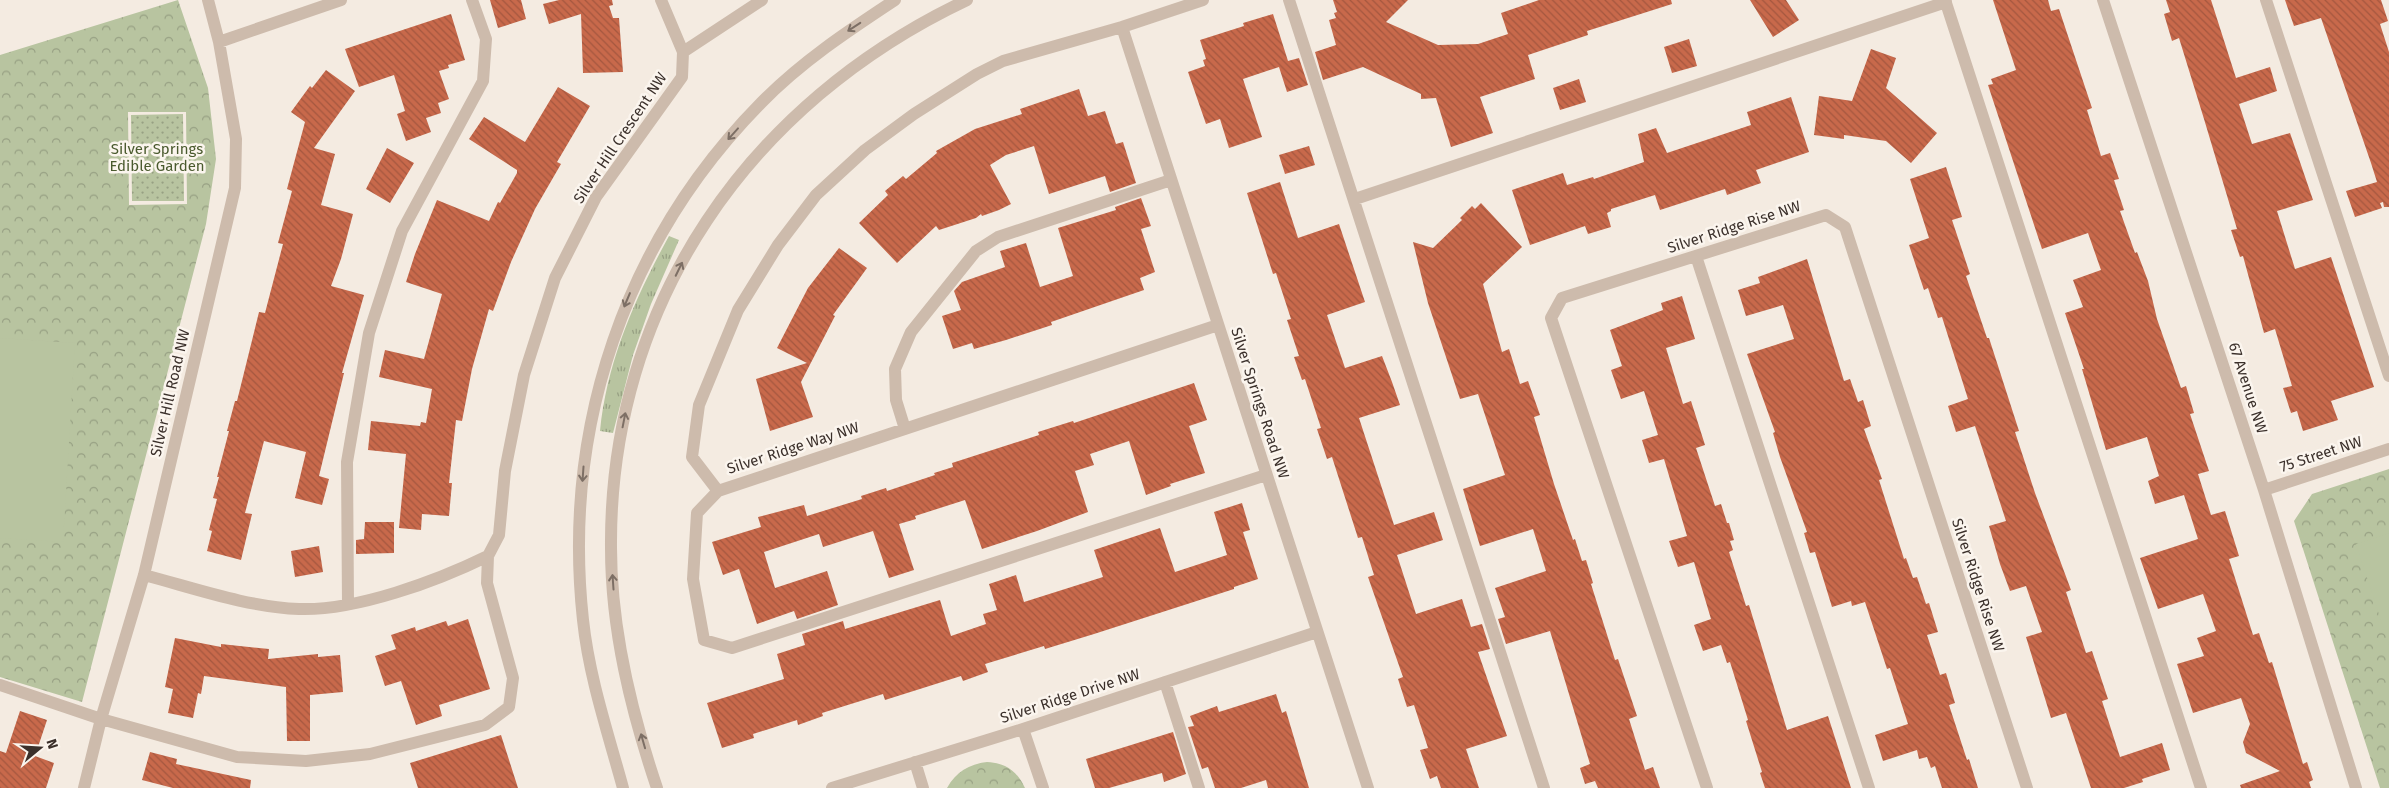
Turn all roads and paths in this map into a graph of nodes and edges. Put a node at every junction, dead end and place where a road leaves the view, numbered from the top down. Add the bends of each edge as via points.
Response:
1 (208, 0) edge
2 (341, 0) edge
3 (472, 0) edge
4 (660, 0) edge
5 (762, 0) edge
6 (895, 0) edge
7 (967, 0) edge
8 (1203, 0) edge
9 (1289, 0) edge
10 (2103, 0) edge
11 (2266, 0) edge
12 (1946, 1) edge
13 (1122, 27) junction
14 (219, 42) junction
15 (683, 52) junction
16 (1171, 180) junction
17 (1355, 199) junction
18 (1696, 256) junction
19 (1218, 325) junction
20 (2389, 376) edge
21 (905, 429) junction
22 (2389, 449) edge
23 (1266, 475) junction
24 (2264, 490) junction
25 (718, 491) junction
26 (488, 556) junction
27 (144, 575) junction
28 (348, 604) junction
29 (1317, 632) junction
30 (1165, 682) junction
31 (0, 685) edge
32 (101, 719) junction
33 (1023, 729) junction
34 (915, 762) junction
35 (84, 788) edge
36 (623, 788) edge
37 (657, 788) edge
38 (832, 788) edge
39 (923, 788) edge
40 (1043, 788) edge
41 (1199, 788) edge
42 (1368, 788) edge
43 (1544, 788) edge
44 (1707, 788) edge
45 (1869, 788) edge
46 (2027, 788) edge
47 (2201, 788) edge
48 (2356, 788) edge

1 - 14 street, Silver Hill Road NW
2 - 14 street
3 - 28 street via 486,39 483,81 402,231 369,333 347,462
4 - 15 street, Silver Hill Crescent NW
5 - 15 street
6 -> 36 street via 837,38 800,68 762,102 716,152 656,243 629,296 607,356 583,466 579,548 584,630 595,687
37 -> 7 street via 633,710 621,653 611,549 617,454 629,391 650,328 688,249 750,161 779,130 851,68 916,26
8 - 13 street, Silver Ridge Way NW
9 - 17 street
10 - 24 street, 67 Avenue NW
11 - 20 street
12 - 17 street
12 - 47 street
13 - 16 street, Silver Springs Road NW
13 - 25 street, Silver Ridge Way NW via 1003,61 977,74 865,150 816,195 778,244 738,310 699,405 692,457
14 - 27 street, Silver Hill Road NW via 236,139 235,188
15 - 26 street, Silver Hill Crescent NW via 682,77 596,197 555,278 524,375 505,470 499,535
16 - 19 street, Silver Springs Road NW
16 - 21 street via 998,237 976,251 911,332 895,368 896,400
17 - 43 street
18 - 44 street, Silver Ridge Rise NW via 1562,298 1551,318
18 - 45 street
18 - 46 street, Silver Ridge Rise NW via 1826,215 1845,227
19 - 21 street, Silver Ridge Way NW
19 - 23 street, Silver Springs Road NW
21 - 25 street, Silver Ridge Way NW
22 - 24 street, 75 Street NW
23 - 25 street via 732,648 704,640 694,579 697,513
23 - 29 street, Silver Springs Road NW
24 - 48 street, 67 Avenue NW
26 - 28 street via 404,590
26 - 32 street via 487,584 512,678 509,707 485,725 370,754 306,761 237,757
27 - 28 street via 254,603 300,609
27 - 32 street, Silver Hill Road NW
29 - 30 street, Silver Ridge Drive NW
29 - 42 street, Silver Springs Road NW
30 - 33 street, Silver Ridge Drive NW
30 - 41 street
31 - 32 street
32 - 35 street, Silver Hill Road NW
33 - 34 street, Silver Ridge Drive NW
33 - 40 street
34 - 38 street, Silver Ridge Drive NW
34 - 39 street

